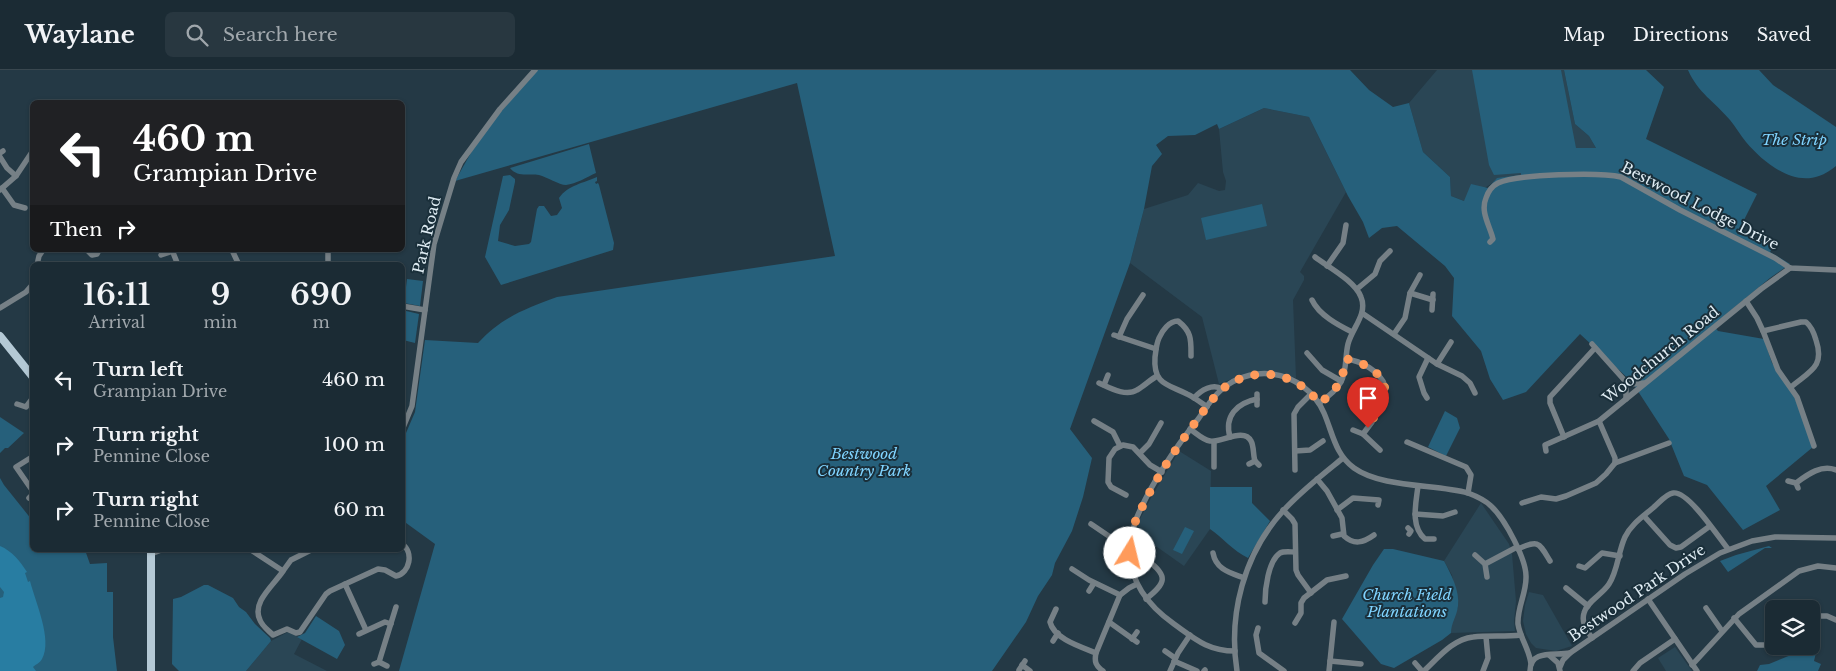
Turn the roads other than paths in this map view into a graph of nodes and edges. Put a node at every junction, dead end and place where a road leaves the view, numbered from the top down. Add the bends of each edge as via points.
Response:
1 (535, 70) edge
2 (0, 157) edge
3 (30, 162) edge
4 (16, 176) junction
5 (1, 189) edge
6 (25, 208) dead end
7 (1344, 228) dead end
8 (1490, 242) dead end
9 (1386, 251) dead end
10 (170, 252) edge
11 (161, 255) dead end
12 (1315, 257) dead end
13 (1327, 266) junction
14 (1790, 268) junction
15 (1836, 270) edge
16 (1417, 277) dead end
17 (30, 287) edge
18 (1357, 290) junction
19 (1410, 293) junction
20 (1139, 297) dead end
21 (1746, 301) junction
22 (1312, 304) dead end
23 (405, 307) edge
24 (0, 308) edge
25 (425, 310) junction
26 (1432, 310) dead end
27 (1362, 313) junction
28 (1764, 331) junction
29 (1352, 332) junction
30 (1394, 334) junction
31 (0, 336) edge
32 (1451, 342) dead end
33 (1156, 349) junction
34 (1193, 353) dead end
35 (1311, 355) dead end
36 (1428, 358) junction
37 (1346, 359) junction
38 (1437, 364) junction
39 (30, 374) edge
40 (1108, 376) dead end
41 (1157, 376) junction
42 (1341, 381) junction
43 (1626, 382) junction
44 (1646, 383) junction
45 (1791, 387) junction
46 (1222, 389) junction
47 (1472, 390) dead end
48 (1312, 394) junction
49 (1416, 396) dead end
50 (1194, 398) junction
51 (1257, 399) dead end
52 (1626, 399) junction
53 (30, 402) edge
54 (1319, 403) junction
55 (17, 404) dead end
56 (1207, 407) junction
57 (1599, 421) junction
58 (405, 423) edge
59 (1096, 424) dead end
60 (1161, 426) dead end
61 (1190, 429) junction
62 (1354, 430) dead end
63 (1363, 434) junction
64 (1230, 437) junction
65 (1564, 437) junction
66 (1214, 442) junction
67 (1669, 443) dead end
68 (1321, 445) dead end
69 (1410, 445) dead end
70 (1120, 446) junction
71 (1814, 446) dead end
72 (1376, 449) dead end
73 (1546, 450) dead end
74 (1295, 451) junction
75 (1140, 453) junction
76 (30, 458) edge
77 (1343, 458) junction
78 (1212, 463) dead end
79 (1254, 463) dead end
80 (1615, 464) junction
81 (1294, 466) dead end
82 (16, 467) junction
83 (1836, 470) edge
84 (9, 472) dead end
85 (1162, 472) junction
86 (1317, 479) junction
87 (1788, 481) dead end
88 (1418, 486) junction
89 (30, 487) edge
90 (1468, 493) junction
91 (1122, 495) dead end
92 (1521, 503) dead end
93 (1378, 505) dead end
94 (1283, 510) junction
95 (1337, 510) junction
96 (1415, 514) junction
97 (1453, 515) dead end
98 (1644, 516) junction
99 (1100, 520) dead end
100 (1710, 526) junction
101 (1418, 528) junction
102 (1409, 531) dead end
103 (1342, 534) junction
104 (1374, 535) dead end
105 (1333, 536) dead end
106 (1836, 538) edge
107 (1431, 542) dead end
108 (405, 546) edge
109 (1130, 546) junction
110 (1518, 548) junction
111 (1728, 550) junction
112 (151, 552) edge
113 (253, 552) edge
114 (306, 552) edge
115 (1295, 552) junction
116 (1475, 555) dead end
117 (1156, 556) dead end
118 (1620, 556) junction
119 (1212, 557) dead end
120 (1550, 557) dead end
121 (1484, 564) junction
122 (1579, 566) dead end
123 (1836, 568) edge
124 (283, 571) junction
125 (1074, 572) dead end
126 (1346, 576) dead end
127 (1487, 576) dead end
128 (1244, 578) junction
129 (1094, 583) junction
130 (346, 584) junction
131 (1137, 584) junction
132 (1566, 588) dead end
133 (1088, 591) dead end
134 (1311, 593) junction
135 (1120, 595) junction
136 (1648, 599) junction
137 (1146, 600) junction
138 (1266, 602) dead end
139 (1588, 606) junction
140 (396, 607) dead end
141 (1706, 611) dead end
142 (1055, 613) dead end
143 (1820, 616) edge
144 (1296, 618) dead end
145 (1734, 618) junction
146 (1836, 620) edge
147 (1109, 622) junction
148 (391, 624) junction
149 (1332, 626) dead end
150 (1258, 628) dead end
151 (366, 630) junction
152 (1722, 631) junction
153 (1137, 632) dead end
154 (1058, 633) junction
155 (359, 634) dead end
156 (1190, 635) junction
157 (1256, 635) junction
158 (1521, 635) junction
159 (1486, 636) junction
160 (1262, 637) dead end
161 (1592, 638) junction
162 (1675, 639) junction
163 (1053, 641) dead end
164 (1527, 645) junction
165 (1765, 645) edge
166 (1166, 652) dead end
167 (1235, 652) junction
168 (1096, 653) junction
169 (1570, 653) junction
170 (1542, 655) junction
171 (1549, 655) junction
172 (1174, 659) junction
173 (1330, 661) junction
174 (1415, 663) dead end
175 (1361, 664) dead end
176 (1022, 665) dead end
177 (1692, 665) junction
178 (387, 666) dead end
179 (1530, 669) edge
180 (1560, 669) edge
181 (1100, 670) edge
182 (1281, 670) edge
183 (150, 671) edge
184 (1030, 671) edge
185 (1170, 671) edge
186 (1196, 671) edge
187 (1237, 671) edge
188 (1329, 671) edge
189 (1423, 671) edge
190 (1483, 671) edge
191 (1633, 671) edge
192 (1697, 671) edge

1 - 25 street, Park Road via 500,109 461,162 434,244
2 - 4 street
3 - 4 street
4 - 5 street
5 - 6 street via 15,208
7 - 13 street via 1343,242
8 - 14 street, Bestwood Lodge Drive via 1493,239 1484,203 1498,183 1528,177 1610,174
9 - 18 street via 1375,274
10 - 11 street
12 - 13 street
13 - 18 street
14 - 15 street, Bestwood Lodge Drive
14 - 21 street, Woodchurch Road
16 - 19 street
17 - 24 street
18 - 27 street via 1362,299
19 - 26 street via 1433,297
19 - 30 street via 1405,318
20 - 33 street via 1117,336
21 - 28 street
21 - 44 street, Woodchurch Road
22 - 29 street
23 - 25 street
25 - 58 street, Park Road via 412,406
27 - 29 street
27 - 30 street
28 - 45 street via 1778,370
28 - 45 street via 1801,322 1806,322 1812,330 1819,360
29 - 37 street
30 - 36 street
31 - 39 main road
32 - 38 street
33 - 34 street via 1161,334 1175,319 1188,332
33 - 41 street via 1154,366
35 - 42 street via 1322,370
36 - 38 street
36 - 49 street via 1419,377 1426,396
37 - 42 street
37 - 63 street via 1363,364 1385,386 1372,422
38 - 47 street via 1462,376
40 - 41 street via 1101,384 1125,393 1138,390
41 - 50 street via 1168,386
42 - 54 street via 1333,393
43 - 44 street
43 - 52 street
43 - 65 street via 1593,346 1550,399
44 - 52 street, Woodchurch Road
45 - 71 street
46 - 48 street via 1244,378 1266,374 1292,380
46 - 50 street via 1215,386 1202,390
46 - 56 street
48 - 54 street
48 - 74 street via 1294,414
50 - 56 street
51 - 64 street via 1243,403 1231,414
52 - 57 street, Woodchurch Road
53 - 55 street via 26,407
54 - 77 street via 1333,442
56 - 61 street
57 - 65 street, Woodchurch Road
57 - 80 street
59 - 70 street via 1113,432
60 - 75 street
61 - 66 street
61 - 85 street
62 - 63 street
63 - 72 street
64 - 66 street
64 - 79 street via 1254,438
65 - 73 street, Woodchurch Road via 1545,446
66 - 78 street
67 - 80 street
68 - 74 street
69 - 90 street via 1468,468 1471,475
70 - 75 street via 1130,446
70 - 91 street via 1109,458 1105,483
74 - 81 street
75 - 85 street via 1150,465
76 - 82 street
77 - 86 street
77 - 88 street via 1370,476
80 - 92 street via 1596,483 1569,495
82 - 84 street
82 - 89 street
83 - 87 street via 1818,469 1797,485
85 - 109 street via 1138,516
86 - 94 street
86 - 95 street
88 - 90 street
88 - 96 street
90 - 110 street via 1494,509
93 - 95 street via 1379,500 1350,496 1346,506
94 - 115 street via 1295,524
94 - 128 street via 1262,539
95 - 103 street via 1343,521
96 - 97 street
96 - 101 street
98 - 100 street via 1670,546 1676,548
98 - 100 street via 1675,493 1693,504
98 - 118 street via 1627,534
99 - 109 street via 1093,525 1119,544
100 - 111 street
101 - 102 street
101 - 107 street
103 - 104 street via 1358,543 1367,543
103 - 105 street
106 - 111 street, Bestwood Park Drive via 1775,537
108 - 130 street via 410,555 402,574 396,576 382,568
109 - 131 street via 1131,566
110 - 120 street via 1536,543
110 - 121 street
110 - 158 street via 1526,573 1518,616
111 - 136 street, Bestwood Park Drive via 1709,558
112 - 183 main road
113 - 124 street
114 - 124 street via 295,557
115 - 134 street via 1296,573
115 - 138 street via 1282,552 1277,556 1263,595
116 - 121 street
117 - 137 street via 1149,562 1161,572 1162,580
118 - 122 street via 1602,552 1585,568
118 - 139 street via 1609,585
119 - 128 street via 1224,570
121 - 127 street
123 - 145 street via 1818,566 1798,571
124 - 130 street via 258,608 259,619 273,635 287,628 300,632 326,594
125 - 129 street
126 - 134 street via 1327,580
128 - 167 street via 1236,613
129 - 133 street
129 - 135 street
130 - 151 street
131 - 135 street
131 - 137 street
132 - 139 street
134 - 144 street via 1302,601 1301,613
135 - 147 street
136 - 161 street, Bestwood Park Drive
136 - 162 street
137 - 156 street
139 - 161 street via 1583,621
140 - 148 street
141 - 152 street
142 - 154 street via 1050,618 1050,625
143 - 146 street
145 - 152 street
145 - 165 street via 1756,645
147 - 153 street via 1134,641
147 - 168 street
148 - 151 street via 385,622
148 - 178 street via 377,663
149 - 173 street
150 - 157 street
151 - 155 street
152 - 177 street
154 - 163 street
154 - 168 street
156 - 167 street via 1214,650
156 - 172 street
157 - 160 street
157 - 182 street via 1260,654
158 - 159 street
158 - 164 street
159 - 189 street via 1458,642
159 - 190 street via 1488,658
161 - 169 street, Bestwood Park Drive
162 - 177 street
162 - 191 street
164 - 170 street
164 - 179 street
166 - 172 street
167 - 187 street
168 - 181 street via 1095,661
169 - 171 street, Bestwood Park Drive
169 - 180 street, Bestwood Park Drive
170 - 171 street, Bestwood Park Drive
170 - 179 street via 1535,658
171 - 180 street
172 - 185 street
172 - 186 street
173 - 175 street
173 - 188 street
174 - 189 street
176 - 184 street
177 - 192 street

